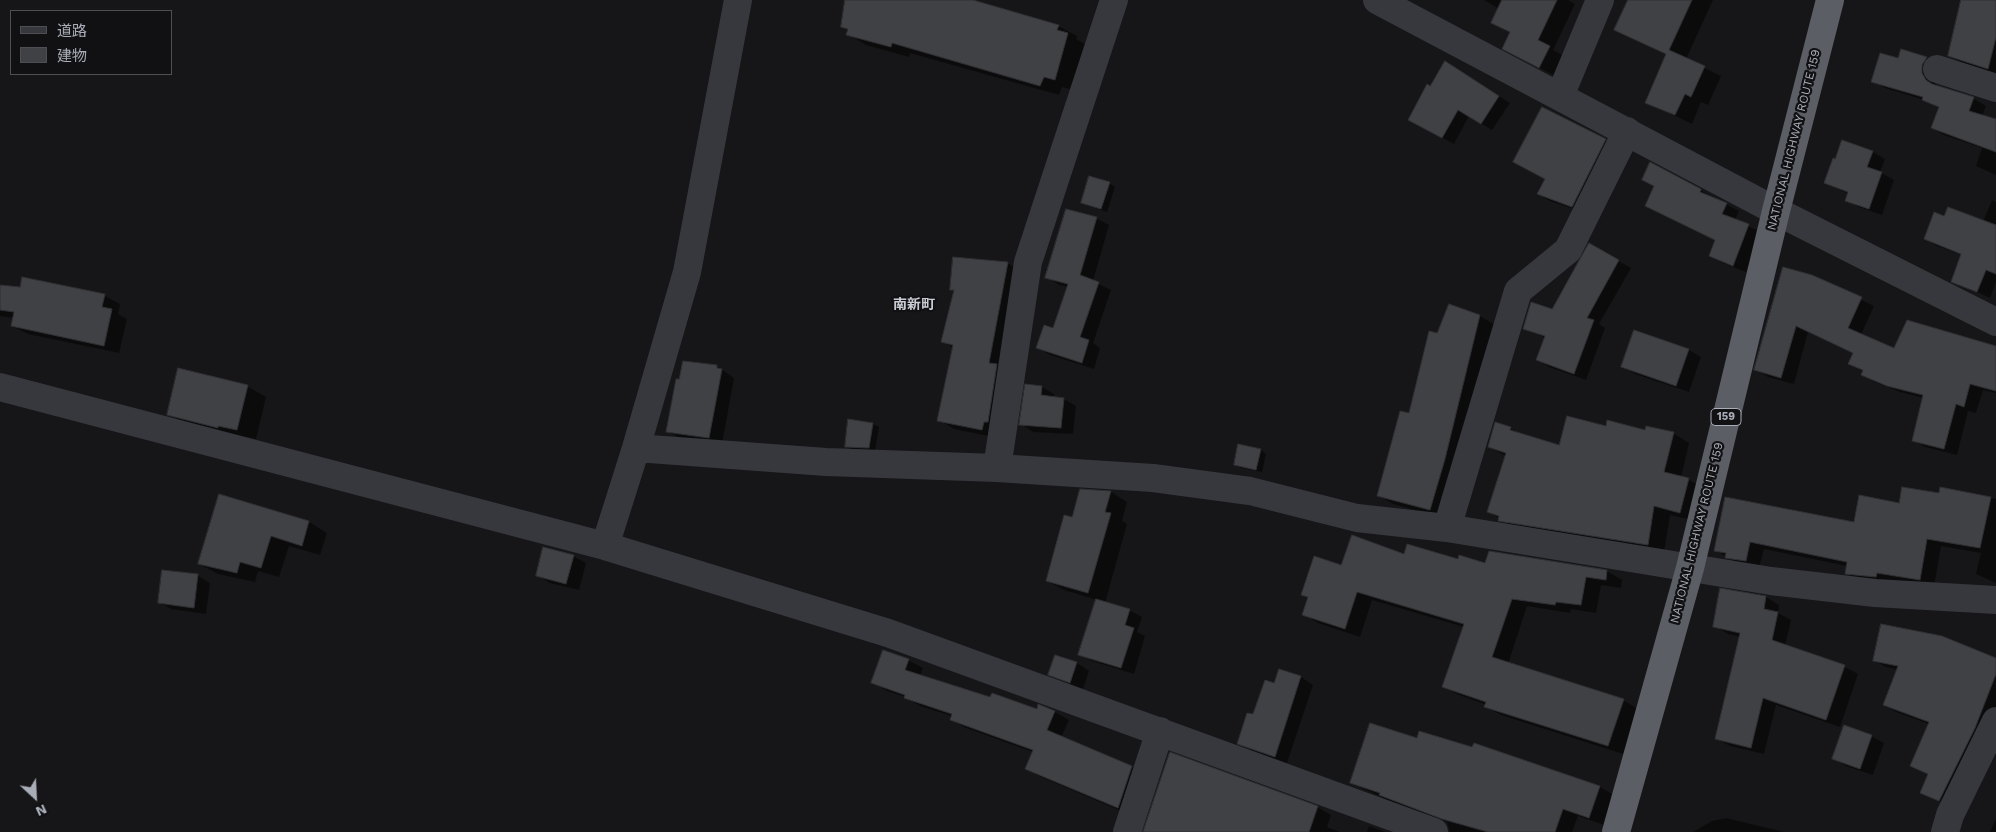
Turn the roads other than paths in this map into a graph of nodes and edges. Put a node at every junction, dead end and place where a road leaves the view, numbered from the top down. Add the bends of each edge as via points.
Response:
1 (738, 0) edge
2 (1114, 0) edge
3 (1377, 0) edge
4 (1600, 0) edge
5 (1830, 0) edge
6 (1937, 69) dead end
7 (1996, 88) edge
8 (1560, 96) junction
9 (1627, 131) junction
10 (1776, 211) junction
11 (1996, 322) edge
12 (0, 387) edge
13 (636, 448) junction
14 (997, 468) junction
15 (1447, 528) junction
16 (605, 546) junction
17 (1690, 568) junction
18 (1996, 600) edge
19 (1996, 721) edge
20 (1160, 731) junction
21 (1127, 832) edge
22 (1434, 832) edge
23 (1616, 832) edge
24 (1945, 832) edge

1 - 13 street via 687,272
2 - 14 street via 1028,262
3 - 8 street
4 - 8 street
5 - 10 highway, NATIONAL HIGHWAY ROUTE 159 / 159
6 - 7 street
8 - 9 street
9 - 10 street
9 - 15 street via 1568,250 1518,291
10 - 11 street
10 - 17 highway, NATIONAL HIGHWAY ROUTE 159 / 159
12 - 16 street
13 - 14 street via 826,462
13 - 16 street
14 - 15 street via 1153,478 1250,491 1357,518
15 - 17 street
16 - 20 street via 888,633
17 - 18 street via 1876,593
17 - 23 highway, NATIONAL HIGHWAY ROUTE 159 / 159
19 - 24 street via 1950,815
20 - 21 street
20 - 22 street

